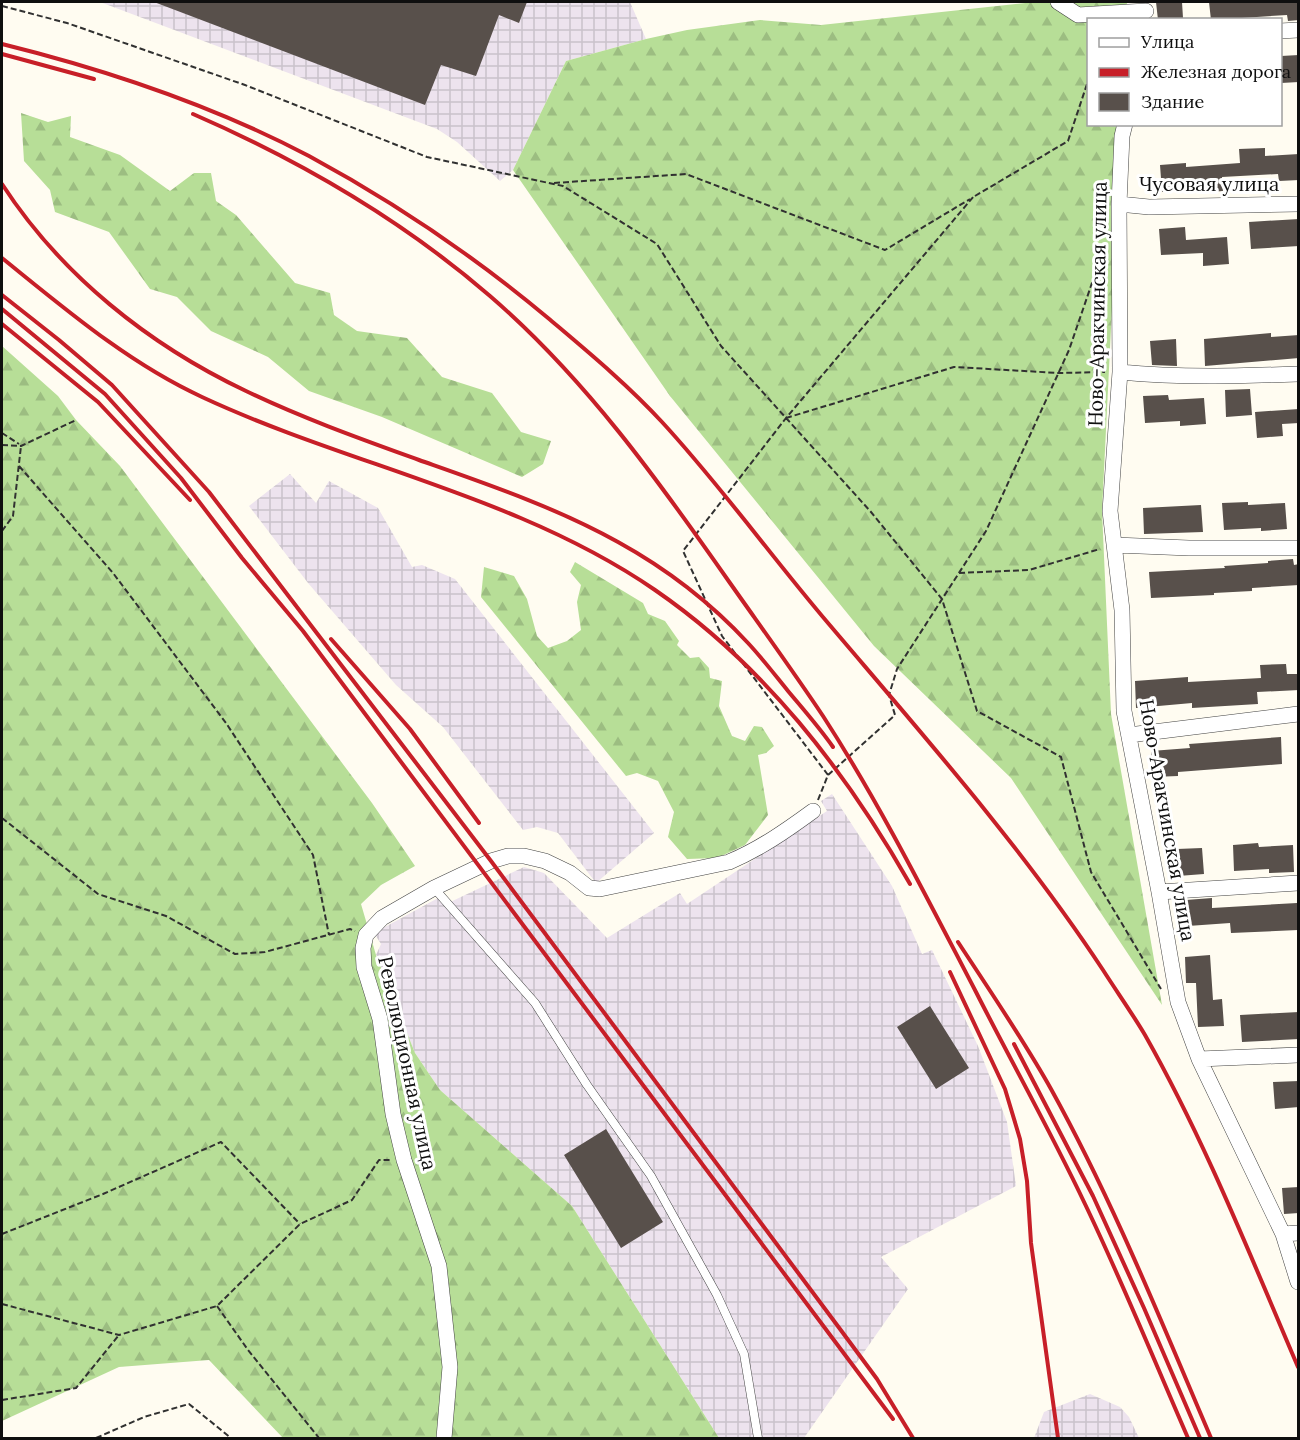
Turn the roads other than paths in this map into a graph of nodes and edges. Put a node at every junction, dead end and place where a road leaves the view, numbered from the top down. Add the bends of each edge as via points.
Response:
1 (1058, 2) edge
2 (1145, 11) edge
3 (1299, 30) edge
4 (1282, 31) edge
5 (1124, 126) edge
6 (1119, 204) junction
7 (1299, 204) edge
8 (1120, 372) junction
9 (1299, 374) edge
10 (1115, 545) junction
11 (1299, 548) edge
12 (1299, 714) edge
13 (1129, 735) junction
14 (813, 811) road end
15 (1299, 883) edge
16 (434, 888) junction
17 (1159, 891) junction
18 (1299, 1055) edge
19 (1199, 1059) junction
20 (1299, 1233) edge
21 (1283, 1234) junction
22 (1299, 1282) edge
23 (444, 1438) edge
24 (758, 1438) edge

1 - 2 street via 1078,15
3 - 4 street
5 - 6 street, Ново-Аракчинская улица
6 - 7 street, Чусовая улица
6 - 8 street, Ново-Аракчинская улица
8 - 9 street via 1230,377
8 - 10 street, Ново-Аракчинская улица via 1110,511
10 - 11 street
10 - 13 street, Ново-Аракчинская улица via 1122,610 1124,711
12 - 13 street
13 - 17 street, Ново-Аракчинская улица
14 - 16 street, Революционная улица via 729,861 600,889 589,888 545,861 524,856 491,861
15 - 17 street
16 - 23 street, Революционная улица via 382,918 366,935 363,948 364,967 380,1019 404,1160 439,1266 450,1367
16 - 24 lane via 535,1003 651,1176 717,1295 744,1354
17 - 19 street, Ново-Аракчинская улица via 1178,1002
18 - 19 street
19 - 21 street, Ново-Аракчинская улица
20 - 21 street
21 - 22 street, Ново-Аракчинская улица

